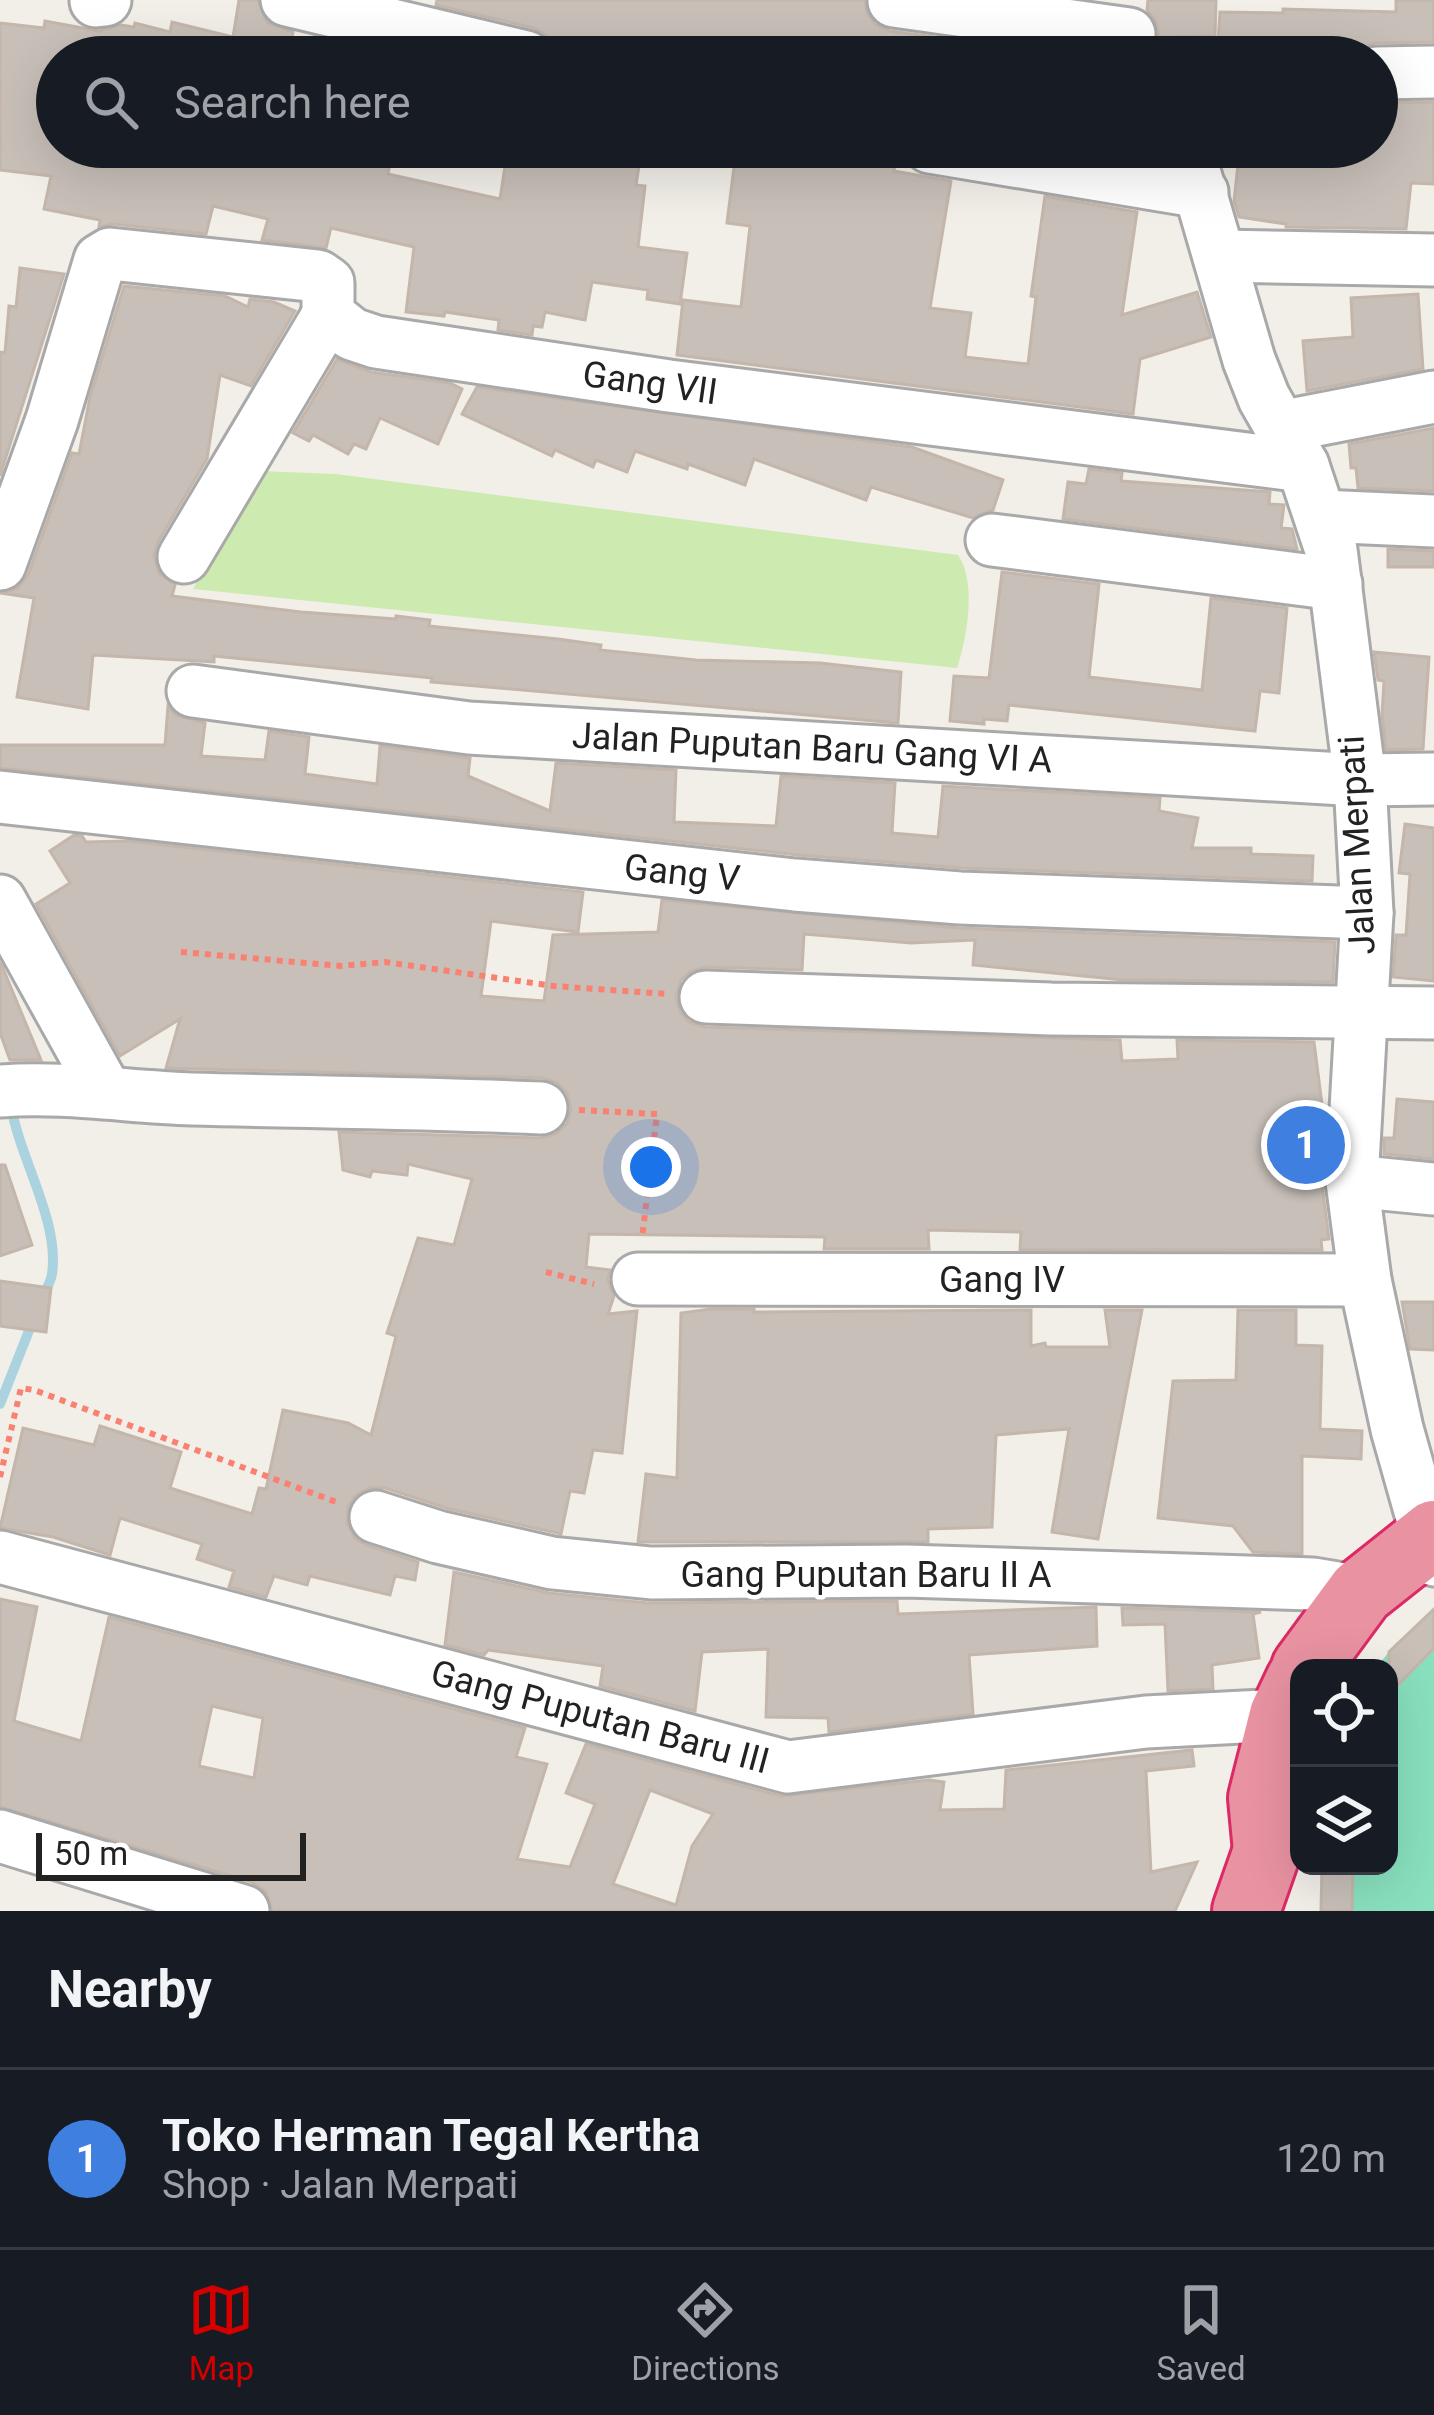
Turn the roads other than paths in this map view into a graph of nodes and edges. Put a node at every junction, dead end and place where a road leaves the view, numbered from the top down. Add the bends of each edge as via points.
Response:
1 (105, 0) edge
2 (287, 0) edge
3 (96, 1) edge
4 (894, 1) edge
5 (1129, 30) edge
6 (438, 36) edge
7 (1434, 71) edge
8 (1398, 72) edge
9 (1194, 169) edge
10 (1219, 256) junction
11 (1434, 260) edge
12 (328, 315) junction
13 (1434, 397) edge
14 (1292, 447) junction
15 (1322, 516) junction
16 (1434, 520) edge
17 (992, 540) dead end
18 (184, 556) dead end
19 (0, 564) edge
20 (1336, 584) junction
21 (193, 691) dead end
22 (1434, 779) edge
23 (1360, 780) junction
24 (0, 797) edge
25 (0, 901) edge
26 (1367, 914) junction
27 (706, 997) road end
28 (1360, 1013) junction
29 (1434, 1013) edge
30 (14, 1090) edge
31 (106, 1092) junction
32 (541, 1108) road end
33 (1352, 1181) junction
34 (1434, 1190) edge
35 (638, 1279) road end
36 (1366, 1280) junction
37 (376, 1517) road end
38 (1432, 1553) edge
39 (0, 1557) edge
40 (1361, 1592) junction
41 (1316, 1659) edge
42 (1360, 1659) edge
43 (1290, 1689) edge
44 (1290, 1707) edge
45 (1290, 1811) edge
46 (0, 1836) edge
47 (1256, 1881) edge
48 (244, 1911) edge

1 - 3 street
2 - 6 street
4 - 5 street
7 - 8 street
9 - 10 street, Jalan Merpati
10 - 11 street
10 - 14 street, Jalan Merpati via 1249,360
12 - 14 street, Gang VII via 352,334 398,346 669,386
12 - 18 street
12 - 19 street via 328,284 311,274 110,254 100,260
13 - 14 street, Gang VII
14 - 15 street, Jalan Merpati
15 - 16 street
15 - 20 street, Jalan Merpati
17 - 20 street
20 - 23 street, Jalan Merpati
21 - 23 street, Jalan Puputan Baru Gang VI A via 469,728
22 - 23 street, Jalan Puputan Baru Gang VI A
23 - 26 street, Jalan Merpati
24 - 26 street, Gang V via 795,885
25 - 31 street
26 - 28 street, Jalan Merpati
27 - 28 street
28 - 29 street
28 - 33 street, Jalan Merpati
30 - 31 street
31 - 32 street
33 - 34 street
33 - 36 street, Jalan Merpati
35 - 36 street, Gang IV
36 - 38 street, Jalan Merpati
37 - 40 street, Gang Puputan Baru II A via 552,1563 651,1573 975,1573
38 - 40 highway
38 - 42 highway
39 - 43 street, Gang Puputan Baru III via 788,1767 1147,1722
40 - 41 highway
44 - 47 highway via 1262,1798
45 - 47 highway
46 - 48 street

